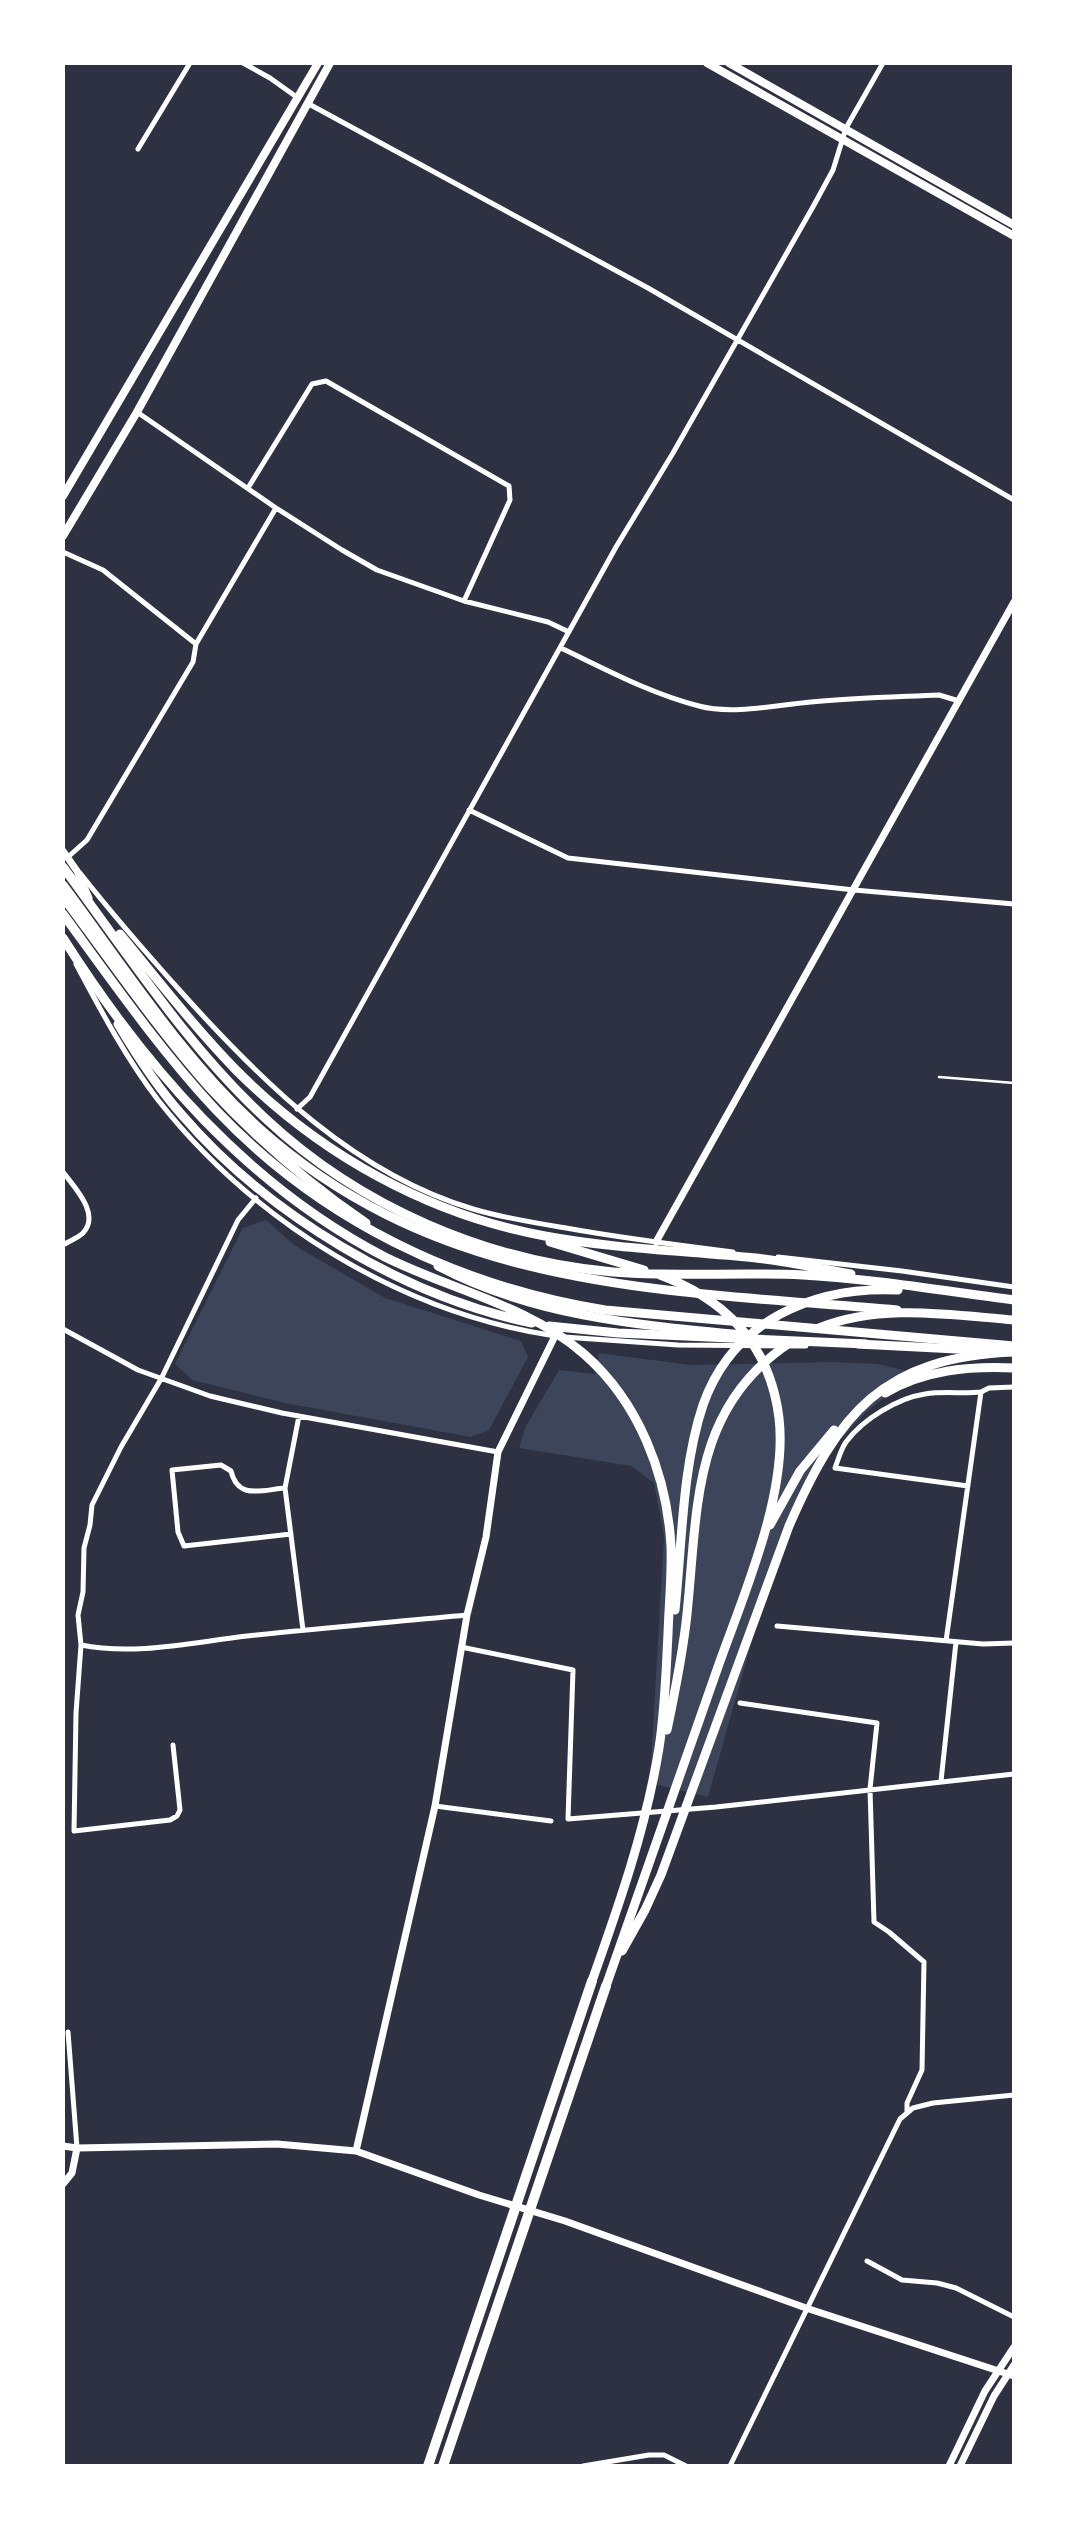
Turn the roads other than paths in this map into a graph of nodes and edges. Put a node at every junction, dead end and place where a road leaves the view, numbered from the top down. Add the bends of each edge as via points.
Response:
1 (190, 63) edge
2 (243, 63) edge
3 (318, 63) edge
4 (330, 63) edge
5 (707, 63) edge
6 (729, 63) edge
7 (883, 63) edge
8 (298, 98) junction
9 (307, 103) junction
10 (846, 128) junction
11 (841, 138) junction
12 (138, 149) dead end
13 (1014, 225) edge
14 (1014, 236) edge
15 (737, 342) junction
16 (137, 411) junction
17 (248, 488) junction
18 (63, 496) edge
19 (1014, 500) edge
20 (276, 508) junction
21 (63, 536) edge
22 (63, 552) edge
23 (464, 601) junction
24 (1014, 602) edge
25 (569, 632) junction
26 (196, 644) junction
27 (561, 648) junction
28 (959, 701) junction
29 (469, 810) junction
30 (65, 854) edge
31 (63, 867) edge
32 (63, 885) edge
33 (855, 890) junction
34 (63, 897) edge
35 (1014, 904) edge
36 (63, 916) edge
37 (63, 939) edge
38 (107, 949) junction
39 (86, 973) junction
40 (939, 1077) dead end
41 (1014, 1083) edge
42 (297, 1109) junction
43 (63, 1172) edge
44 (256, 1198) junction
45 (491, 1224) junction
46 (656, 1242) junction
47 (63, 1245) edge
48 (1014, 1287) edge
49 (962, 1297) junction
50 (1014, 1302) edge
51 (1014, 1320) edge
52 (63, 1329) edge
53 (555, 1336) junction
54 (866, 1344) junction
55 (1014, 1350) edge
56 (1014, 1368) edge
57 (160, 1379) junction
58 (1014, 1387) edge
59 (981, 1392) junction
60 (299, 1416) junction
61 (498, 1452) junction
62 (968, 1486) junction
63 (285, 1488) junction
64 (291, 1534) junction
65 (750, 1576) junction
66 (467, 1615) junction
67 (777, 1626) dead end
68 (303, 1630) junction
69 (946, 1641) junction
70 (956, 1642) junction
71 (1014, 1643) edge
72 (81, 1645) junction
73 (461, 1647) junction
74 (740, 1703) dead end
75 (663, 1718) junction
76 (173, 1745) dead end
77 (1014, 1774) edge
78 (941, 1781) junction
79 (870, 1789) junction
80 (435, 1806) junction
81 (551, 1821) dead end
82 (636, 1847) junction
83 (592, 1981) joint
84 (606, 1986) junction
85 (68, 2032) dead end
86 (1014, 2095) edge
87 (907, 2112) junction
88 (63, 2146) edge
89 (77, 2148) junction
90 (356, 2151) junction
91 (63, 2184) edge
92 (867, 2261) dead end
93 (806, 2308) junction
94 (1014, 2318) edge
95 (1014, 2347) edge
96 (1014, 2365) edge
97 (998, 2371) junction
98 (1011, 2375) edge
99 (428, 2466) edge
100 (443, 2466) edge
101 (583, 2466) edge
102 (686, 2466) edge
103 (730, 2466) edge
104 (949, 2466) edge
105 (960, 2466) edge

1 - 12 street
2 - 8 street
3 - 8 main road
4 - 9 main road
5 - 11 main road
6 - 10 main road
7 - 10 street
8 - 18 main road
9 - 15 street via 648,288
9 - 16 main road
10 - 11 street
10 - 13 main road
11 - 14 main road
11 - 15 street via 833,170
15 - 19 street
15 - 25 street
16 - 17 street
16 - 21 main road
17 - 20 street
17 - 23 street via 312,384 326,381 509,486 510,500
20 - 23 street via 377,570
20 - 26 street
22 - 26 street via 103,570
23 - 25 street via 548,622
24 - 28 street
25 - 27 street
26 - 30 street via 193,662 87,840
27 - 28 street via 642,686 701,707 939,695
27 - 29 street
28 - 33 street
29 - 33 street via 568,858
29 - 42 street via 310,1097
30 - 38 street via 84,884
30 - 42 street via 193,1005
31 - 45 main road via 209,1041 272,1103 375,1175
31 - 50 main road via 182,1026 252,1106 331,1171 424,1223 505,1251 594,1270 825,1277
32 - 38 main road
33 - 35 street
33 - 46 street
34 - 38 main road
36 - 38 street
36 - 55 main road via 174,1062 240,1134 331,1206 429,1260 506,1289 605,1310
37 - 39 main road
37 - 44 street via 115,1036 159,1101 198,1146
38 - 51 main road via 195,1059 260,1128 344,1191 429,1235 519,1265 617,1283
38 - 54 main road via 196,1072 255,1133 338,1203 442,1268 513,1298 590,1317
39 - 54 main road via 170,1102 208,1143 297,1217 418,1285 520,1321 580,1330
39 - 75 main road via 183,1098 277,1188 382,1255 549,1329 586,1356 611,1383 645,1438 667,1511 671,1574
40 - 41 lane
42 - 46 street via 386,1170 454,1203 517,1220
43 - 47 street via 90,1219 84,1232
44 - 53 street via 331,1252 403,1291 487,1322
44 - 57 street via 238,1220
45 - 49 main road via 587,1242 784,1262
45 - 65 main road via 682,1284 726,1311 748,1335 769,1378 780,1433 776,1482
46 - 48 street
49 - 50 main road
49 - 75 main road via 894,1290 823,1296 769,1320 722,1368 704,1404 691,1455
51 - 82 main road via 899,1312 836,1322 776,1353 732,1398 702,1470 678,1676
52 - 57 street
53 - 54 street via 678,1345
53 - 61 street
54 - 55 main road
55 - 84 main road via 955,1358 912,1371 876,1393 844,1424 816,1468 789,1526 653,1894
56 - 65 main road via 965,1368 921,1376 880,1395 852,1415 824,1441 793,1481
57 - 60 street via 210,1396
57 - 72 street via 92,1505 78,1615
58 - 59 street
59 - 62 street
59 - 62 street via 928,1394 890,1407 845,1443 835,1468
60 - 61 street
60 - 63 street
61 - 66 street via 486,1537
62 - 69 street
63 - 64 street
63 - 64 street via 241,1489 221,1465 172,1470 177,1532 184,1546
64 - 68 street
65 - 84 main road
66 - 68 street
66 - 73 street
67 - 69 street
68 - 72 street via 129,1649
69 - 70 street
70 - 71 street
70 - 78 street
72 - 76 street via 74,1831 177,1816
73 - 79 street via 573,1670 568,1819
73 - 80 street
74 - 79 street via 877,1723
75 - 82 main road via 656,1769
77 - 78 street
78 - 79 street
79 - 87 street via 874,1922 925,1962 922,2070
80 - 81 street
80 - 90 street
82 - 83 main road
83 - 99 highway
84 - 100 highway
85 - 89 street
86 - 87 street via 933,2103
87 - 93 street
88 - 89 street
89 - 90 street via 277,2144
89 - 91 street via 72,2173
90 - 93 street
92 - 94 street via 902,2280 956,2288
93 - 97 street
93 - 103 street
95 - 97 street
96 - 98 street
97 - 98 street
97 - 104 street
98 - 105 street via 994,2396
101 - 102 street via 664,2455

